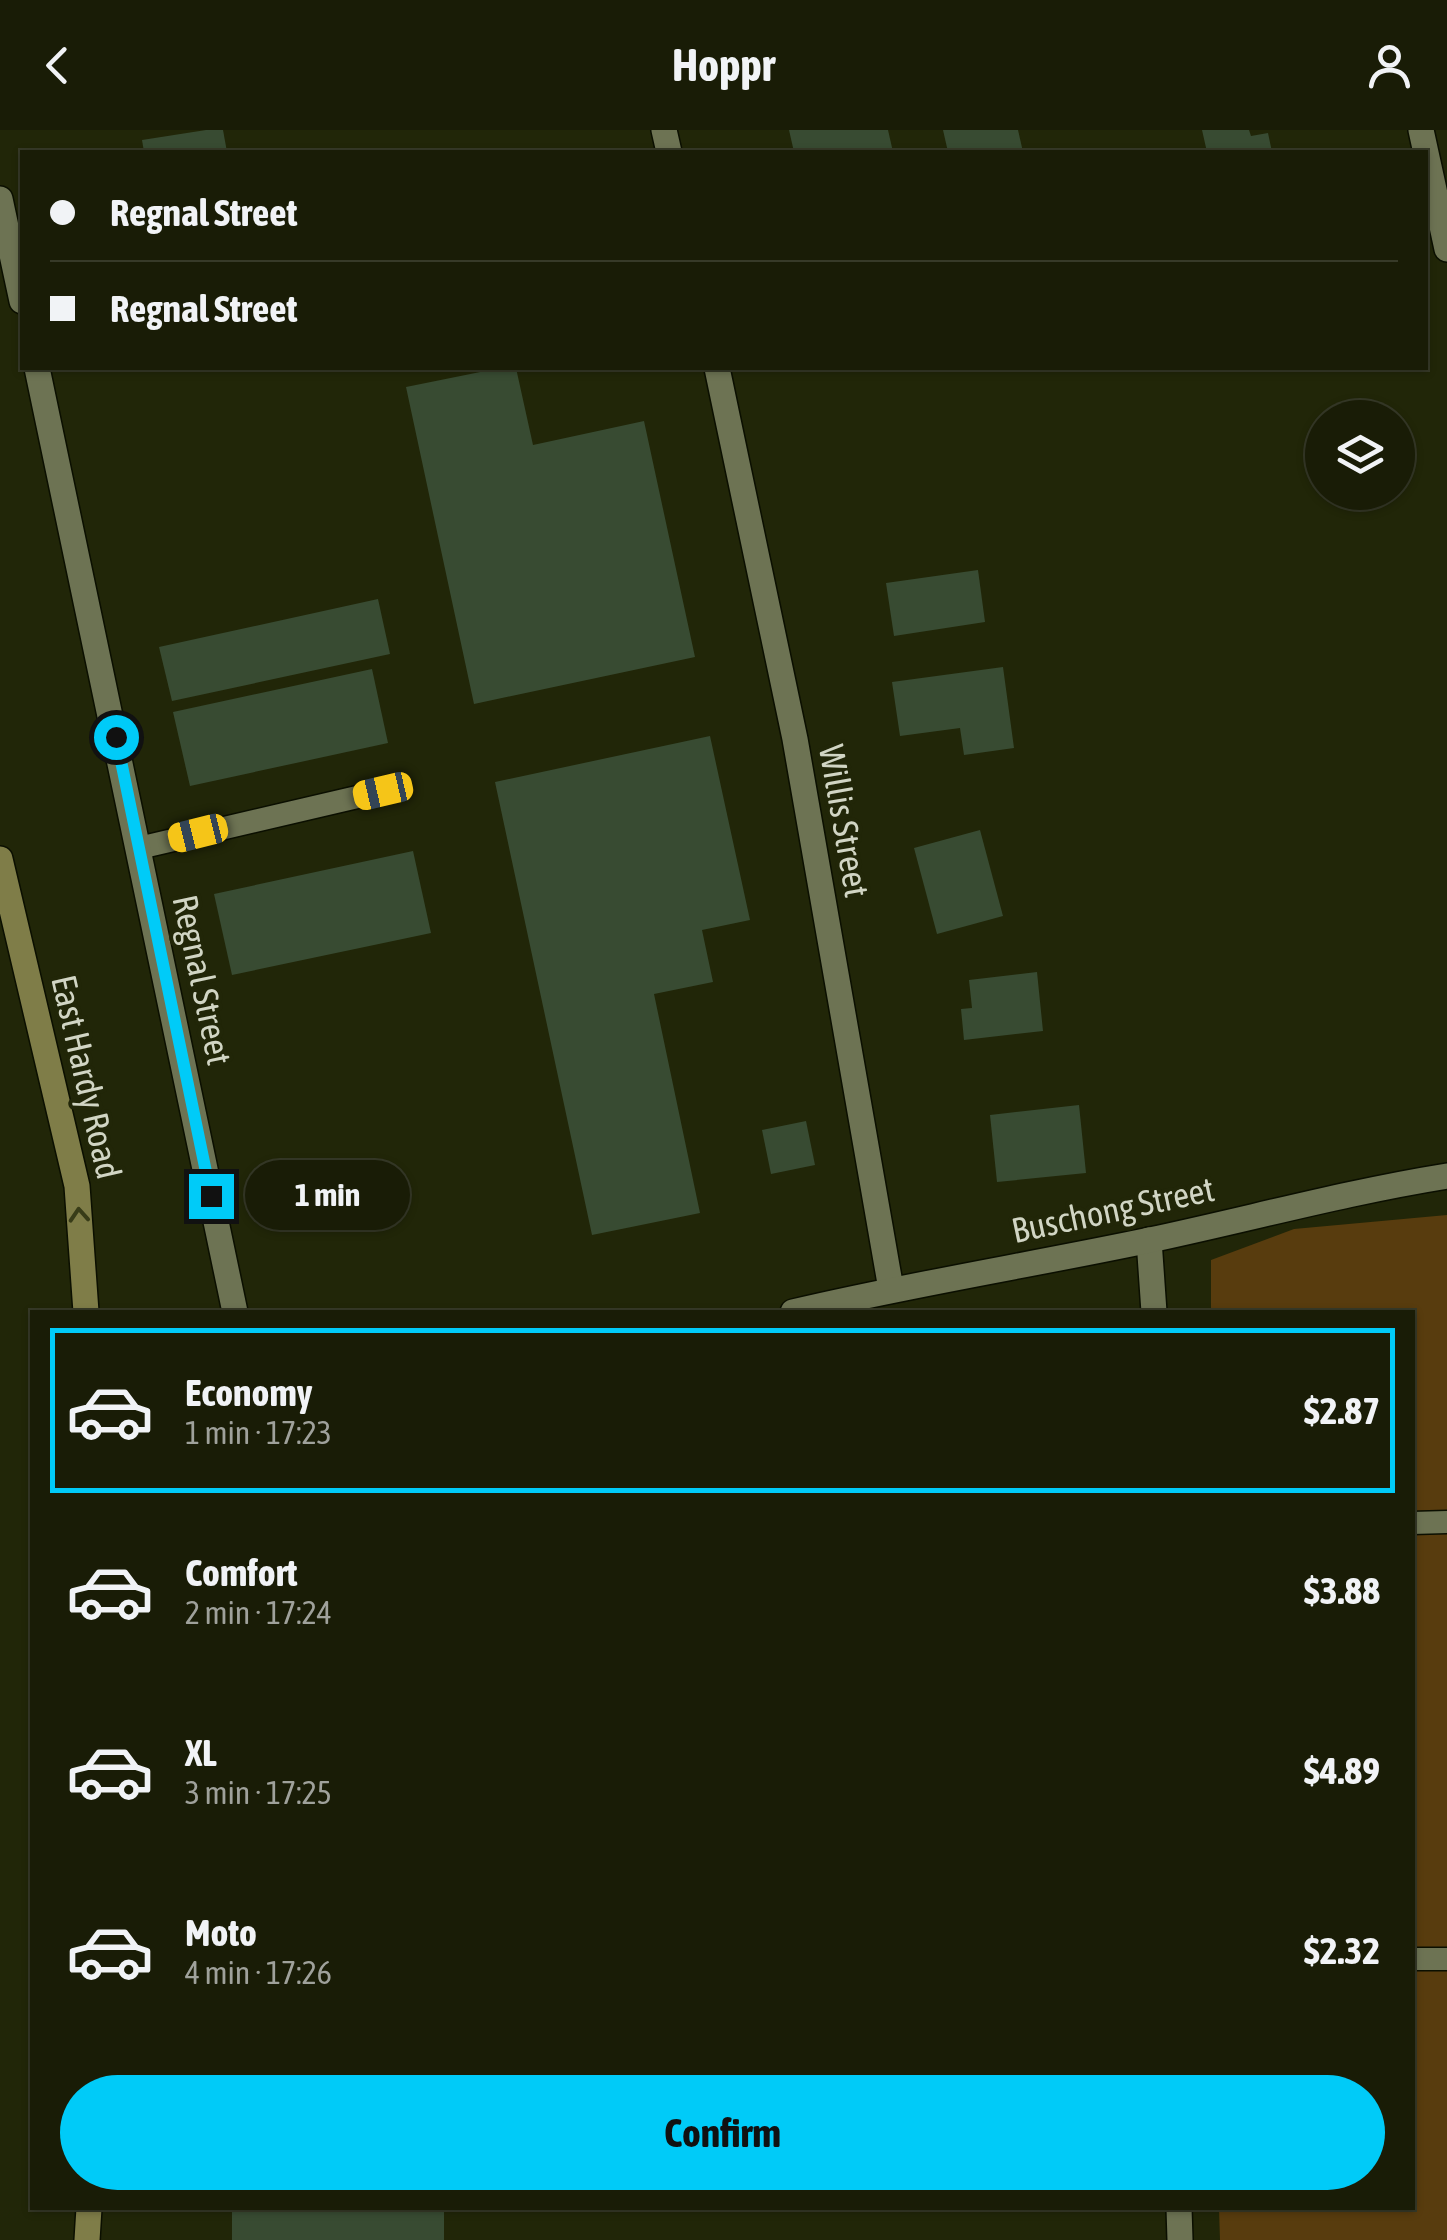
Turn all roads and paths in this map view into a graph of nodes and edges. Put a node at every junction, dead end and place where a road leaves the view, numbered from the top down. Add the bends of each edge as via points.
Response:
1 (1428, 162) edge
2 (0, 199) edge
3 (1447, 249) edge
4 (20, 291) edge
5 (37, 370) edge
6 (717, 370) edge
7 (383, 791) dead end
8 (140, 848) junction
9 (0, 859) edge
10 (1447, 1176) edge
11 (1149, 1240) junction
12 (891, 1289) junction
13 (86, 1310) edge
14 (235, 1310) edge
15 (802, 1310) edge
16 (1154, 1310) edge
17 (1415, 1522) edge
18 (1447, 1522) edge
19 (1447, 1959) edge
20 (1415, 1960) edge
21 (88, 2210) edge
22 (1179, 2210) edge
23 (87, 2240) edge
24 (1180, 2240) edge

1 - 3 street
2 - 4 street
5 - 8 street, Regnal Street
6 - 12 street, Willis Street via 794,739
7 - 8 lane
8 - 14 street, Regnal Street
13 -> 9 main road, East Hardy Road via 78,1186
10 - 11 street, Buschong Street
11 - 12 street, Buschong Street
11 - 16 street
12 - 15 street, Buschong Street
17 - 18 lane
19 - 20 lane
21 - 23 main road
22 - 24 street

